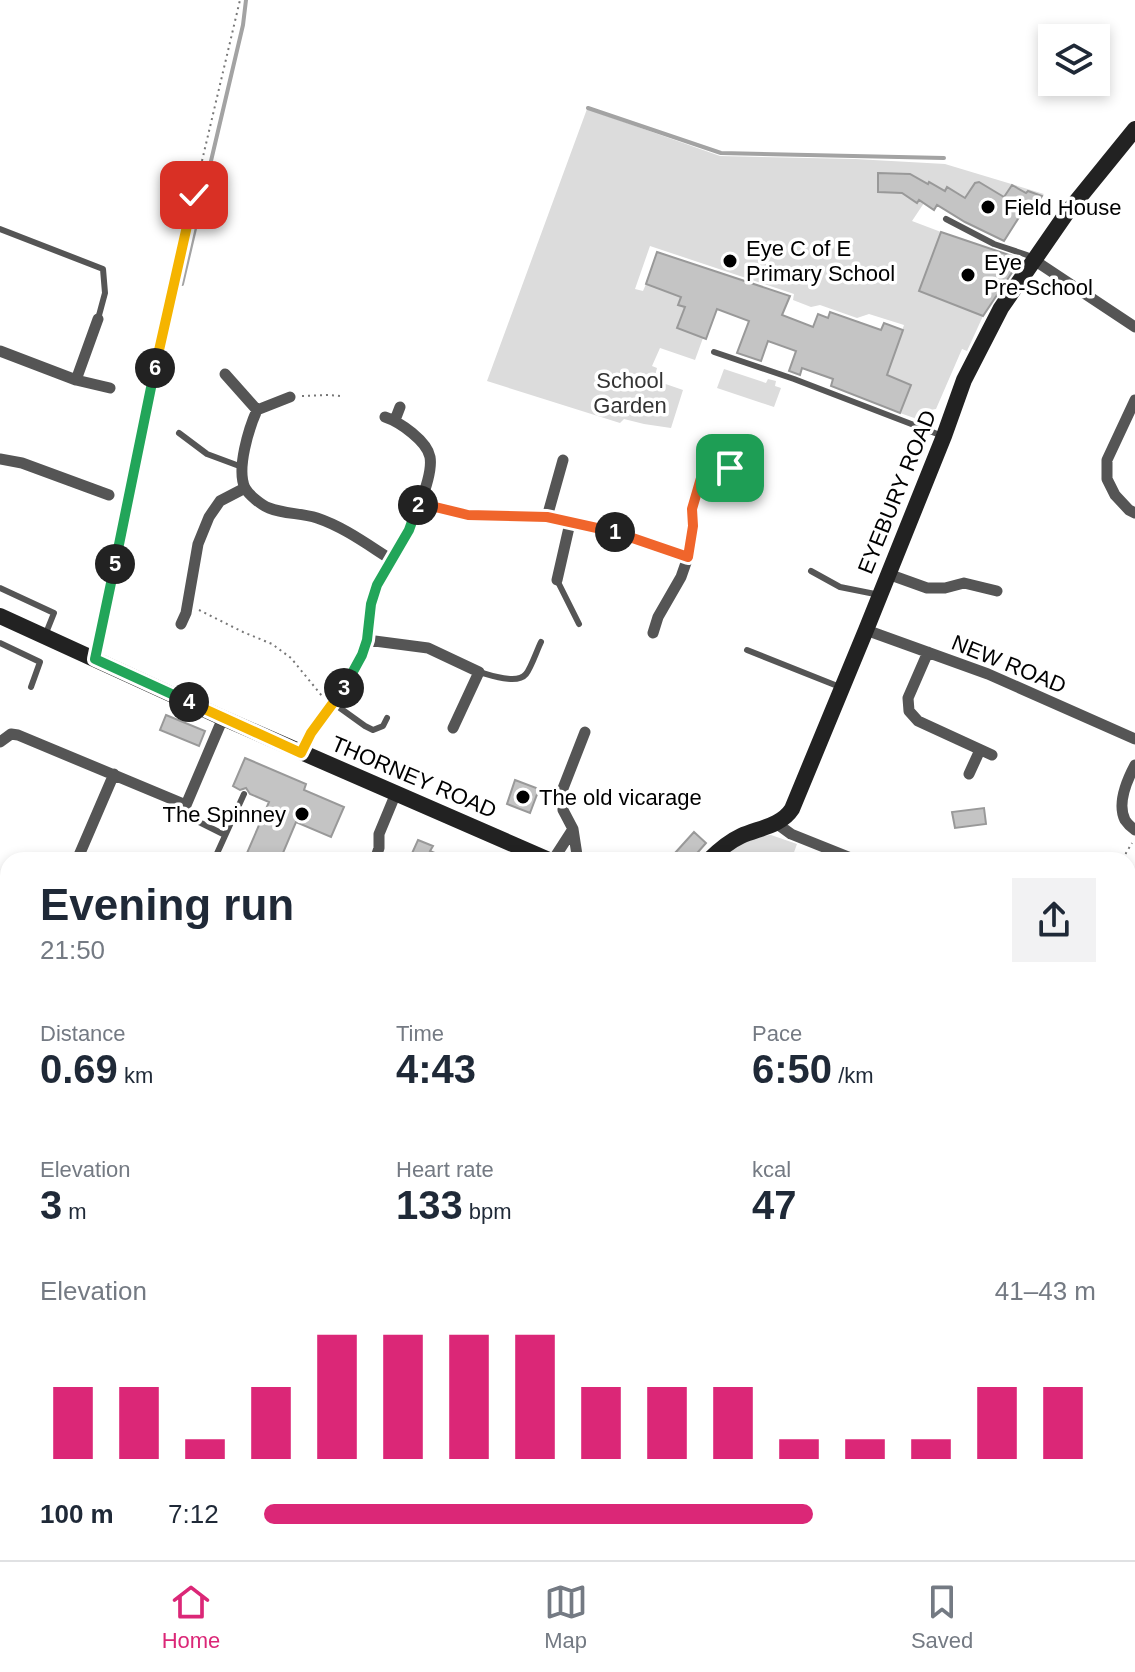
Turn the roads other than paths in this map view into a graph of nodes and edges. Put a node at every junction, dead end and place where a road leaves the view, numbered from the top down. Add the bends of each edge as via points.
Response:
1 (1135, 129) edge
2 (946, 219) dead end
3 (0, 229) edge
4 (1034, 260) junction
5 (98, 319) joint
6 (1135, 327) edge
7 (2, 352) edge
8 (714, 352) dead end
9 (0, 367) edge
10 (225, 374) dead end
11 (76, 380) junction
12 (110, 388) dead end
13 (290, 397) road end
14 (1135, 400) edge
15 (400, 407) dead end
16 (257, 410) junction
17 (179, 433) dead end
18 (944, 436) junction
19 (710, 446) dead end
20 (0, 459) edge
21 (563, 460) dead end
22 (706, 461) junction
23 (242, 467) junction
24 (730, 468) dead end
25 (245, 488) junction
26 (109, 495) dead end
27 (419, 503) junction
28 (1135, 513) edge
29 (547, 517) junction
30 (570, 523) junction
31 (688, 557) junction
32 (392, 560) junction
33 (811, 571) dead end
34 (888, 574) junction
35 (557, 580) joint
36 (0, 588) edge
37 (997, 591) dead end
38 (880, 595) junction
39 (54, 613) junction
40 (0, 616) edge
41 (65, 617) dead end
42 (181, 624) dead end
43 (579, 624) dead end
44 (21, 625) junction
45 (866, 630) junction
46 (653, 633) dead end
47 (44, 637) junction
48 (367, 640) junction
49 (541, 642) dead end
50 (0, 643) edge
51 (11, 647) junction
52 (747, 650) dead end
53 (928, 652) junction
54 (479, 672) junction
55 (31, 687) dead end
56 (843, 688) junction
57 (333, 703) junction
58 (223, 718) junction
59 (387, 718) dead end
60 (453, 728) dead end
61 (585, 732) dead end
62 (1135, 739) edge
63 (0, 742) edge
64 (980, 750) junction
65 (301, 753) junction
66 (992, 755) dead end
67 (1135, 765) edge
68 (114, 774) junction
69 (969, 774) dead end
70 (396, 793) junction
71 (244, 794) dead end
72 (186, 805) junction
73 (776, 823) junction
74 (573, 829) junction
75 (1135, 830) edge
76 (225, 835) junction
77 (80, 852) edge
78 (218, 852) edge
79 (378, 852) edge
80 (532, 852) edge
81 (554, 852) edge
82 (577, 852) edge
83 (718, 852) edge
84 (836, 852) edge

1 - 4 street, EYEBURY ROAD
2 - 4 lane
3 - 5 lane via 103,269 105,293
4 - 6 street
4 - 18 street, EYEBURY ROAD via 982,344
5 - 11 street
7 - 9 street
7 - 11 street
8 - 18 lane
10 - 16 street
11 - 12 street
13 - 16 street
14 - 28 street via 1107,460 1107,479
15 - 27 street via 390,419 416,436 430,455
16 - 23 street via 247,431
17 - 23 lane via 207,454
18 - 34 street, EYEBURY ROAD
19 - 22 street
20 - 26 street
21 - 29 street
22 - 24 street
22 - 31 street via 692,509
23 - 25 street
25 - 32 street via 268,508 317,518
25 - 42 street via 220,501 209,517
27 - 29 street via 468,515
27 - 32 street
29 - 30 street
30 - 31 street
30 - 35 street
31 - 46 street
32 - 48 street via 371,604
33 - 38 lane via 840,587
34 - 37 street via 927,588 964,583
34 - 38 street, EYEBURY ROAD
35 - 43 lane
36 - 39 lane
38 - 45 street, EYEBURY ROAD
39 - 41 lane
39 - 47 lane
40 - 44 street, THORNEY ROAD
44 - 47 street, THORNEY ROAD
44 - 51 lane
45 - 53 street, NEW ROAD
45 - 56 street, EYEBURY ROAD
47 - 58 street, THORNEY ROAD
48 - 54 street via 428,648
48 - 57 street
49 - 54 lane via 526,675 501,679
50 - 51 lane
51 - 55 lane via 40,662
52 - 56 lane
53 - 62 street, NEW ROAD
53 - 64 street via 908,698 909,711 918,721
54 - 60 street
56 - 73 street, EYEBURY ROAD via 792,809
57 - 59 lane via 373,730
57 - 65 street
58 - 65 street, THORNEY ROAD
58 - 72 street
61 - 74 street via 562,791 563,810
63 - 68 street via 18,735
64 - 66 street
64 - 69 street
65 - 70 street, THORNEY ROAD
67 - 75 street via 1122,803 1125,822
68 - 72 street
68 - 77 street
70 - 79 street via 379,834
70 - 80 street, THORNEY ROAD
71 - 76 lane
72 - 76 lane via 193,819
73 - 83 street
73 - 84 street
74 - 81 street
74 - 82 street
76 - 78 lane

